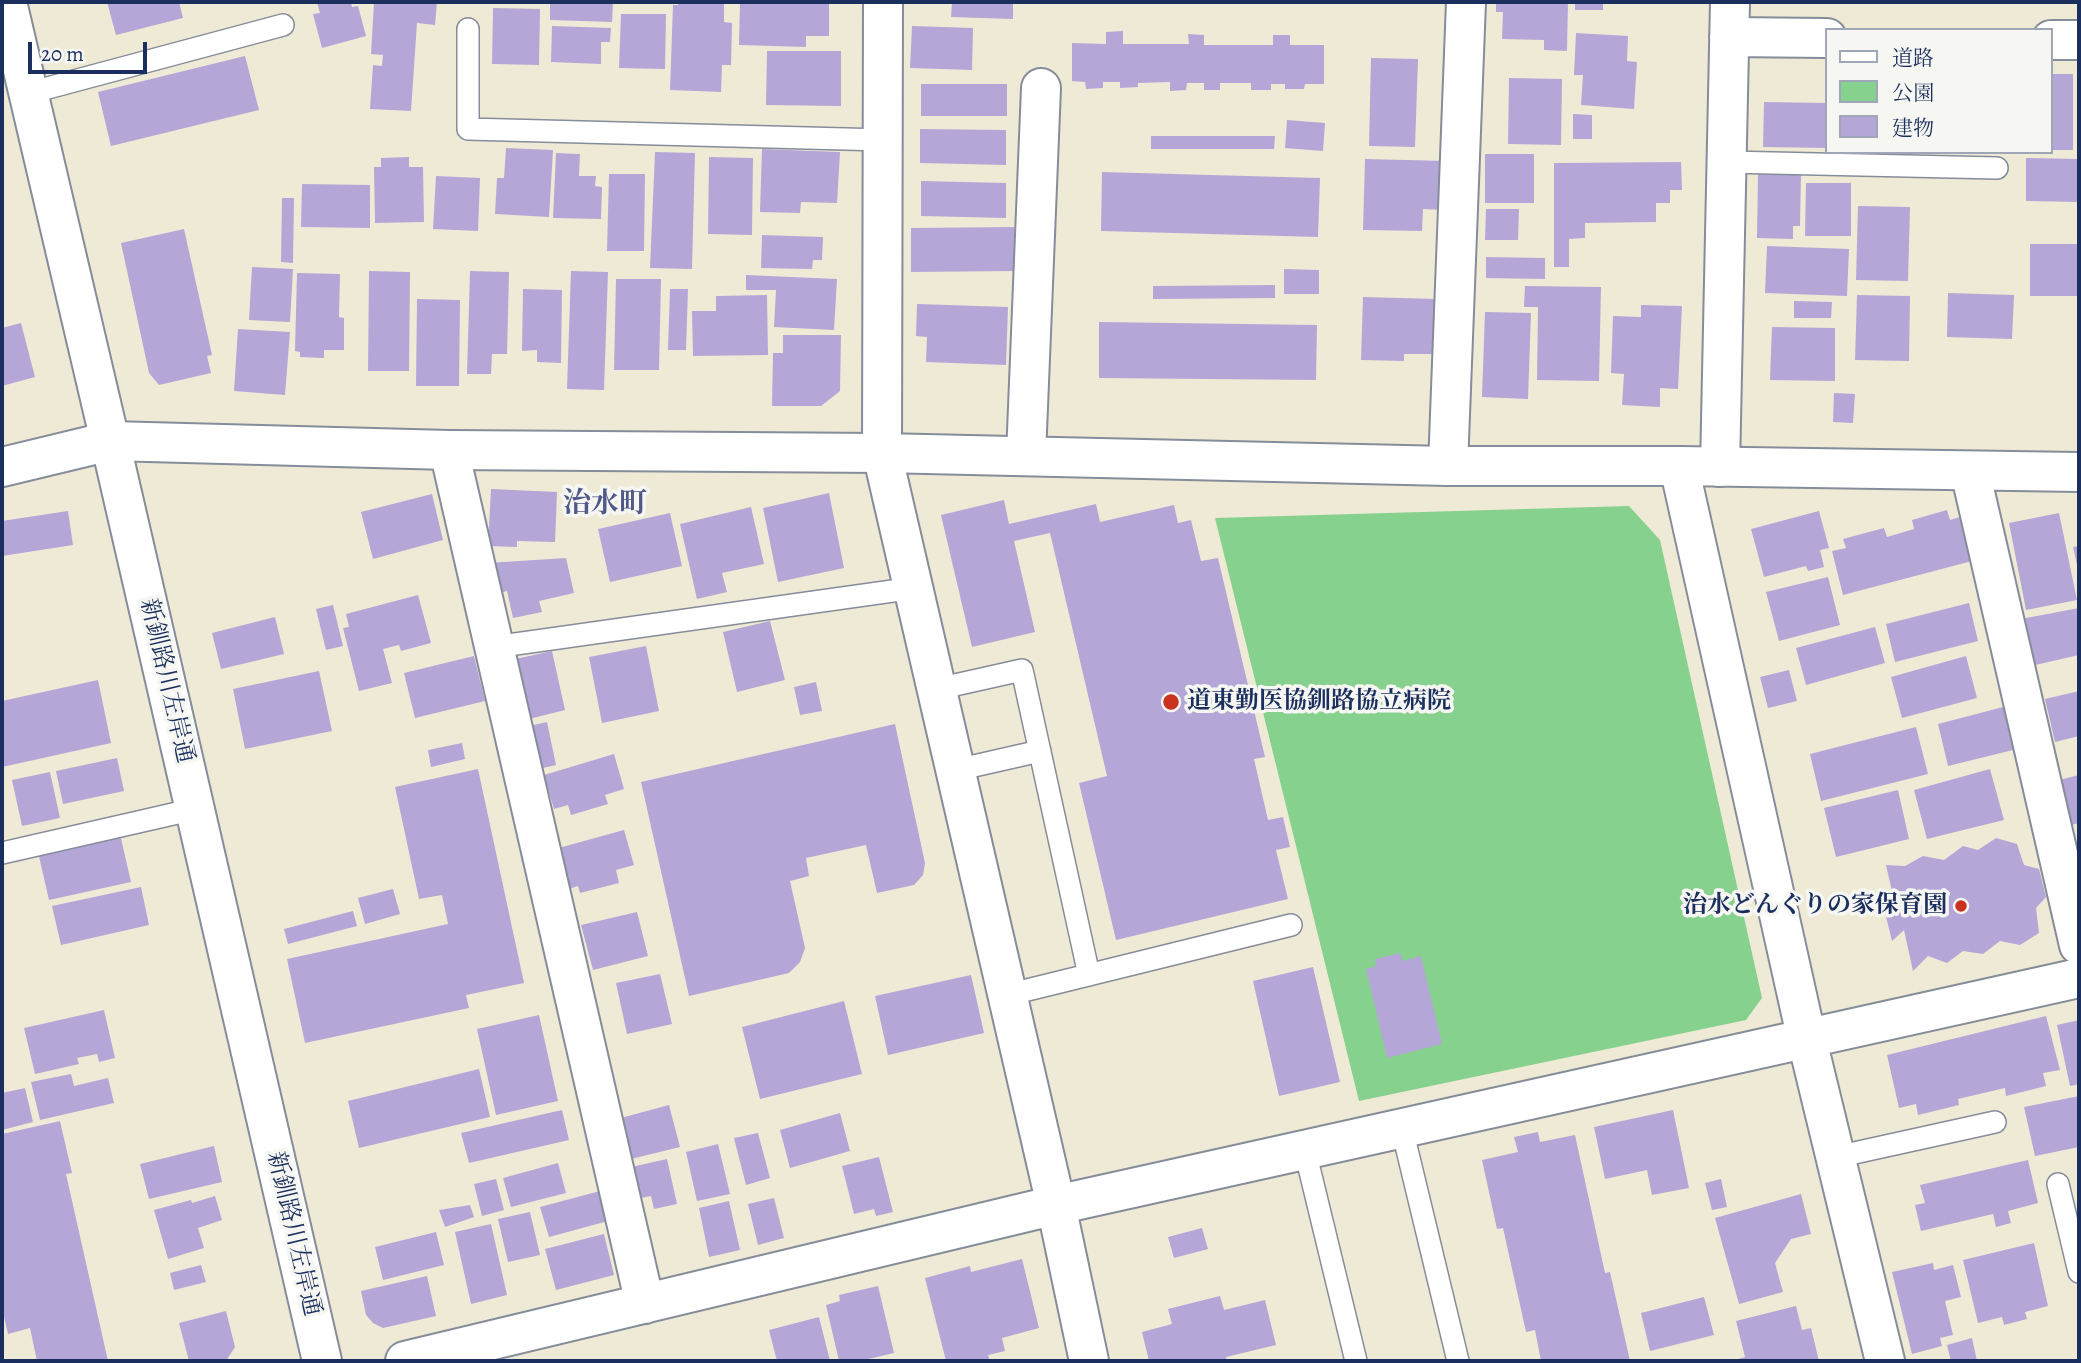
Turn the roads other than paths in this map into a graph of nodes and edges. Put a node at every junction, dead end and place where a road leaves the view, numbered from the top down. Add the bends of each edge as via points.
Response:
1 (7, 2) edge
2 (883, 2) edge
3 (1466, 2) edge
4 (1730, 19) edge
5 (283, 25) dead end
6 (468, 29) dead end
7 (1826, 38) edge
8 (2053, 40) edge
9 (2079, 40) edge
10 (1041, 88) dead end
11 (29, 93) junction
12 (883, 140) junction
13 (1727, 162) junction
14 (1997, 167) dead end
15 (110, 440) junction
16 (449, 450) junction
17 (882, 453) junction
18 (1026, 456) junction
19 (1448, 466) junction
20 (1679, 466) junction
21 (2, 467) edge
22 (1720, 467) junction
23 (1970, 471) junction
24 (2079, 472) edge
25 (914, 588) junction
26 (494, 647) junction
27 (937, 689) junction
28 (1040, 751) junction
29 (956, 770) junction
30 (195, 809) junction
31 (2, 853) edge
32 (1291, 925) dead end
33 (2079, 945) edge
34 (1089, 975) junction
35 (2079, 978) edge
36 (1007, 995) junction
37 (1807, 1040) junction
38 (1994, 1122) dead end
39 (1402, 1129) junction
40 (1305, 1150) junction
41 (1836, 1157) junction
42 (2058, 1184) dead end
43 (1056, 1205) junction
44 (2079, 1272) edge
45 (645, 1304) junction
46 (322, 1361) edge
47 (405, 1361) edge
48 (1089, 1361) edge
49 (1356, 1361) edge
50 (1458, 1361) edge
51 (1885, 1361) edge

1 - 11 street, 新釧路川左岸通
2 - 12 street
3 - 19 street
4 - 7 street
4 - 13 street
5 - 11 lane
6 - 12 lane via 468,129
8 - 9 street
10 - 18 street
11 - 15 street, 新釧路川左岸通
12 - 17 street
13 - 14 lane
13 - 22 street
15 - 16 street
15 - 21 street
15 - 30 street, 新釧路川左岸通
16 - 17 street
16 - 26 street
17 - 18 street
17 - 25 street
18 - 19 street
19 - 20 street
20 - 22 street
20 - 37 street
22 - 23 street
23 - 24 street
23 - 33 street
25 - 26 lane
25 - 27 street
26 - 45 street
27 - 28 lane via 1022,670
27 - 29 street
28 - 29 lane
28 - 34 lane
29 - 36 street
30 - 31 lane
30 - 46 street, 新釧路川左岸通
32 - 34 lane
34 - 36 lane
35 - 37 street
36 - 43 street
37 - 39 street
37 - 41 street
38 - 41 lane
39 - 40 street
39 - 50 lane
40 - 43 street
40 - 49 lane
41 - 51 street
42 - 44 lane
43 - 45 street
43 - 48 street
45 - 47 street

